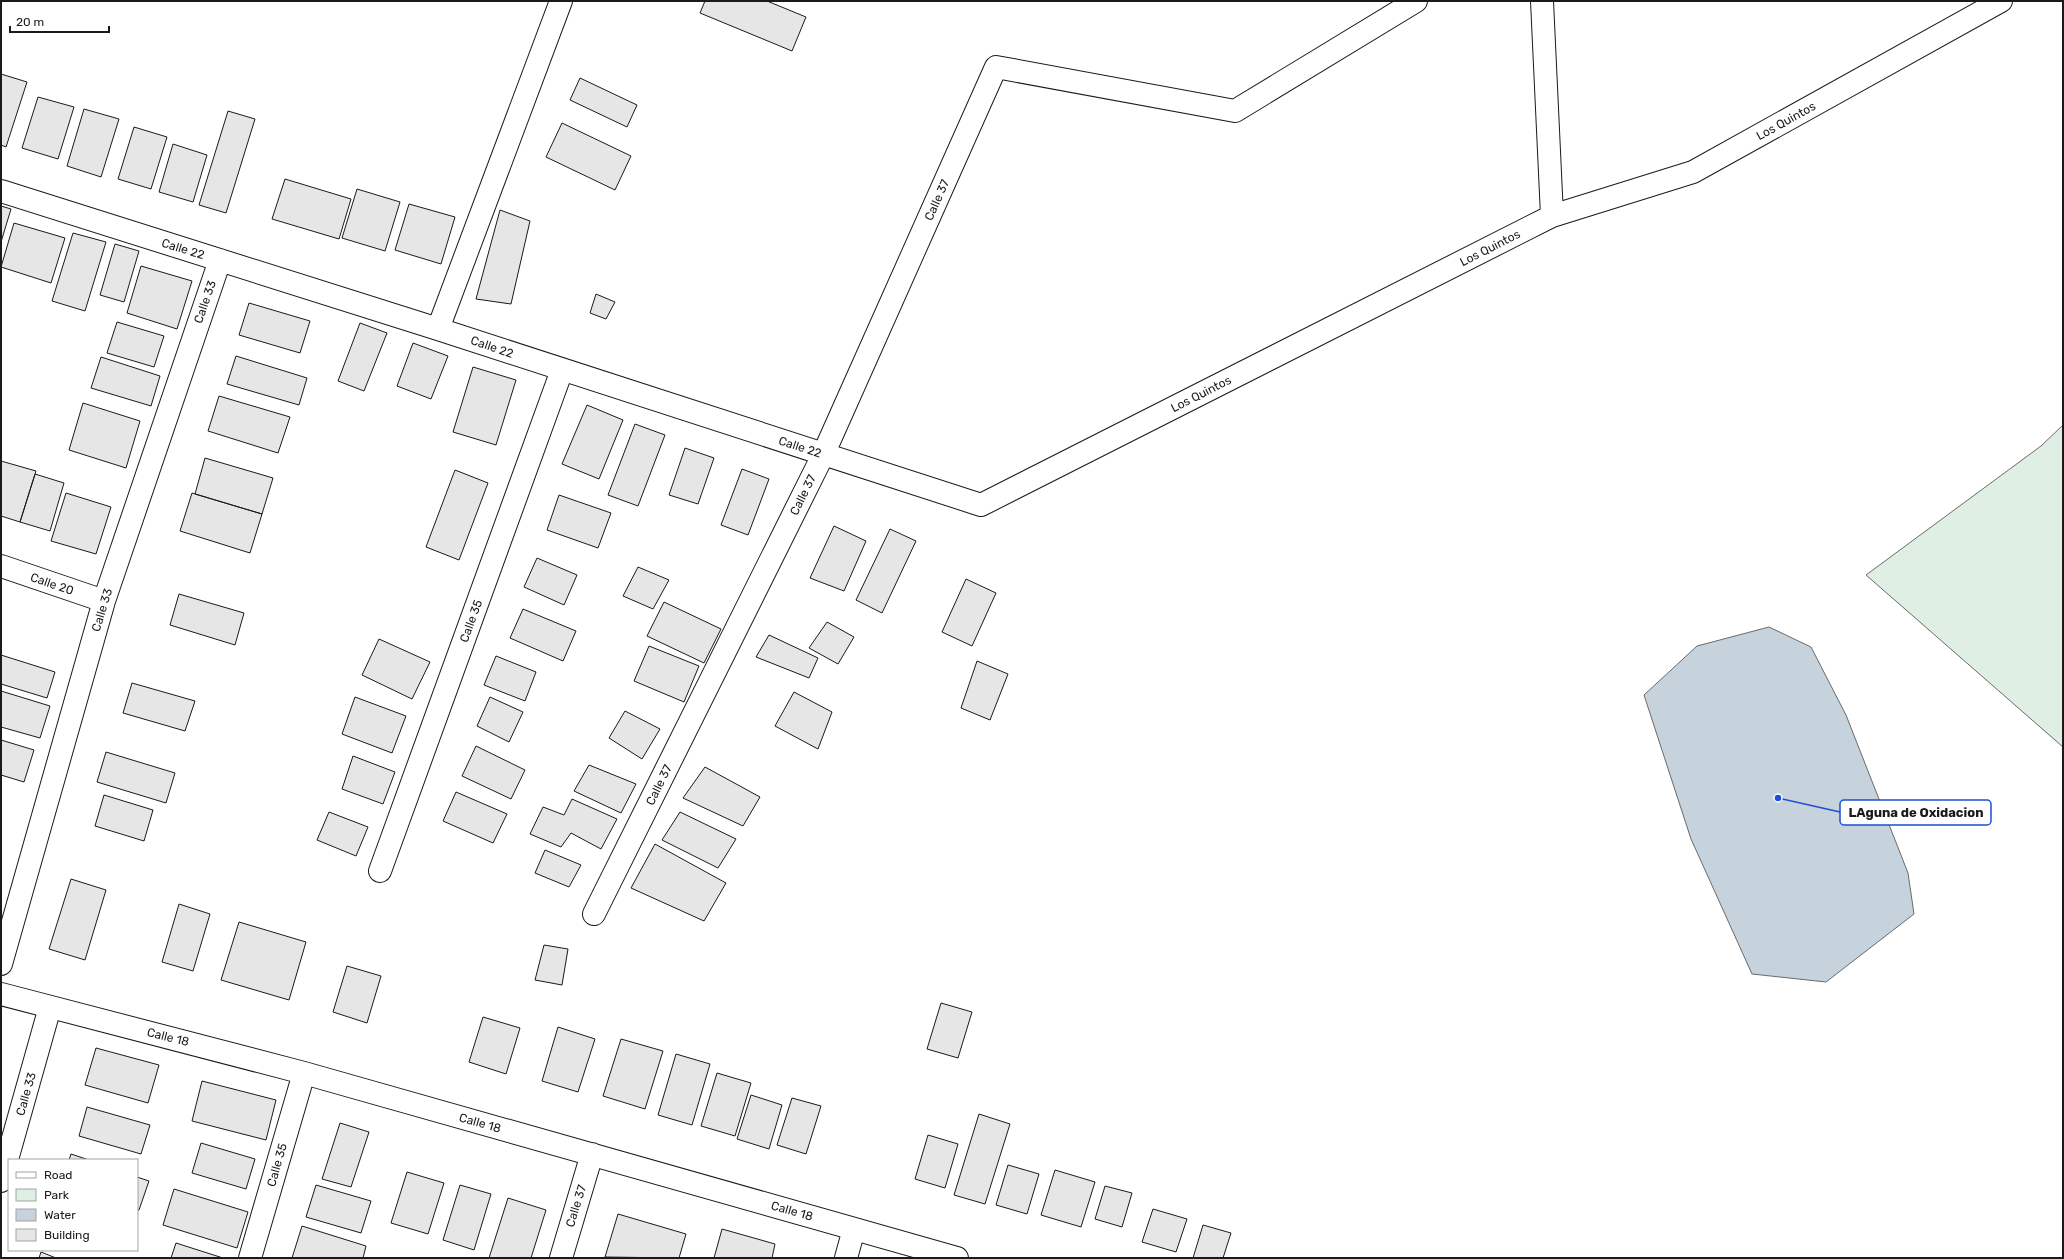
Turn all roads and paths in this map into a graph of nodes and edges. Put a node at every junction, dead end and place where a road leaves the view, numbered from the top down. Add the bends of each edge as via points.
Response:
1 (561, 1) edge
2 (1416, 1) edge
3 (1542, 1) edge
4 (2001, 1) edge
5 (1, 191) edge
6 (1552, 216) junction
7 (220, 260) junction
8 (438, 329) junction
9 (562, 370) junction
10 (823, 455) junction
11 (981, 505) joint
12 (1, 566) edge
13 (104, 601) junction
14 (380, 871) dead end
15 (594, 914) dead end
16 (1, 964) edge
17 (1, 994) edge
18 (50, 1007) junction
19 (304, 1072) junction
20 (592, 1154) junction
21 (1, 1181) edge
22 (854, 1229) junction
23 (250, 1258) edge
24 (561, 1258) edge
25 (846, 1258) edge
26 (957, 1258) edge

1 - 8 street
2 - 10 street, Calle 37 via 1235,110 996,67
3 - 6 street
4 - 6 street, Los Quintos via 1693,172
5 - 7 street, Calle 22
6 - 11 street, Los Quintos
7 - 8 street, Calle 22
7 - 13 street, Calle 33
8 - 9 street, Calle 22
9 - 10 street, Calle 22
9 - 14 street, Calle 35
10 - 11 street, Calle 22
10 - 15 street, Calle 37
12 - 13 street, Calle 20
13 - 16 street, Calle 33
17 - 18 street, Calle 18
18 - 19 street, Calle 18
18 - 21 street, Calle 33
19 - 20 street, Calle 18
19 - 23 street, Calle 35
20 - 22 street, Calle 18
20 - 24 street, Calle 37
22 - 25 street
22 - 26 street, Calle 18

